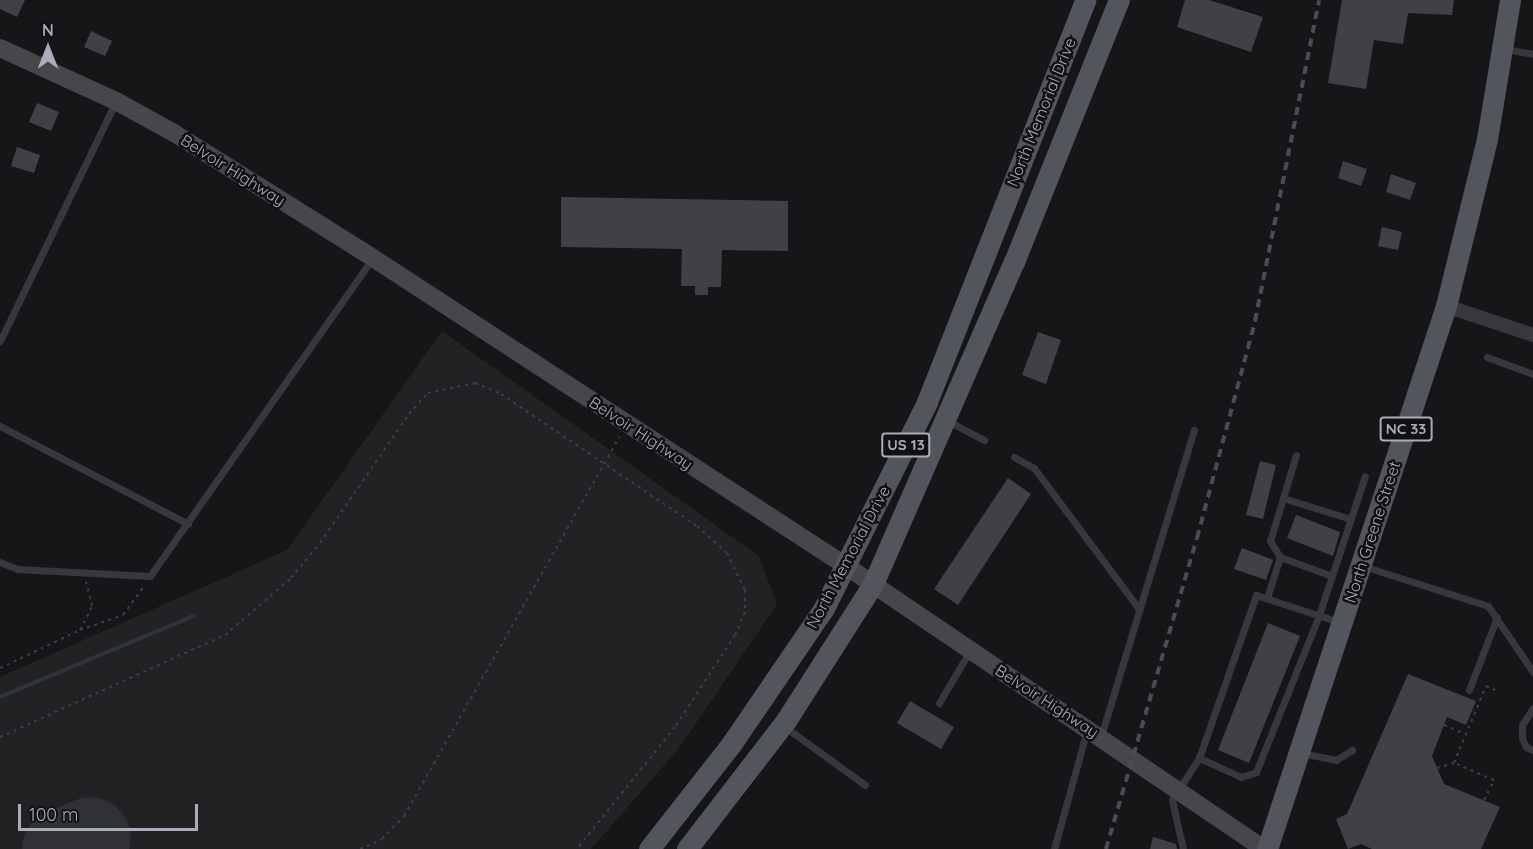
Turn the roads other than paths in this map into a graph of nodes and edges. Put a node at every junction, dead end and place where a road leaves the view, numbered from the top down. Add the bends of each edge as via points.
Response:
1 (1085, 0) edge
2 (1119, 0) edge
3 (1510, 0) edge
4 (0, 48) edge
5 (1503, 49) junction
6 (1533, 54) edge
7 (116, 101) junction
8 (373, 258) junction
9 (1446, 306) junction
10 (1533, 335) edge
11 (0, 342) edge
12 (1487, 357) dead end
13 (1533, 374) edge
14 (946, 419) junction
15 (0, 426) edge
16 (1194, 430) dead end
17 (984, 440) dead end
18 (1296, 455) dead end
19 (1014, 457) dead end
20 (1365, 476) dead end
21 (1283, 498) junction
22 (1351, 519) junction
23 (188, 524) junction
24 (1280, 557) junction
25 (0, 562) edge
26 (846, 566) junction
27 (1360, 566) junction
28 (1332, 576) junction
29 (873, 584) junction
30 (1267, 598) junction
31 (1139, 609) junction
32 (1319, 615) junction
33 (1497, 617) junction
34 (1342, 623) junction
35 (970, 650) junction
36 (1533, 672) edge
37 (1469, 690) dead end
38 (939, 703) dead end
39 (1533, 708) edge
40 (782, 725) junction
41 (1095, 732) junction
42 (1352, 750) dead end
43 (1533, 750) edge
44 (1299, 753) junction
45 (1199, 758) junction
46 (865, 785) dead end
47 (1177, 788) junction
48 (649, 849) edge
49 (687, 849) edge
50 (1054, 849) edge
51 (1183, 849) edge
52 (1266, 849) edge

1 - 26 main road, North Memorial Drive / US 13 via 927,402
2 - 14 main road, North Memorial Drive / US 13
3 - 5 main road, North Greene Street / NC 33
4 - 7 street, Belvoir Highway
5 - 6 lane
5 - 9 main road, North Greene Street / NC 33 via 1487,140
7 - 8 street, Belvoir Highway
7 - 11 lane
8 - 23 lane
8 - 26 street, Belvoir Highway
9 - 10 street
9 - 27 main road, North Greene Street / NC 33
12 - 13 lane
14 - 17 lane
14 - 29 main road, North Memorial Drive / US 13
15 - 23 lane
16 - 31 lane
18 - 21 lane
19 - 31 lane via 1034,468
20 - 22 lane
21 - 22 lane
21 - 24 lane via 1270,541
22 - 28 lane
23 - 25 lane via 150,576 18,569
24 - 28 lane
24 - 30 lane
26 - 29 street, Belvoir Highway
26 - 48 main road, North Memorial Drive / US 13 via 779,677 689,802
27 - 33 lane via 1476,599
27 - 34 main road, North Greene Street / NC 33
28 - 32 lane
29 - 35 street, Belvoir Highway
29 - 40 main road, North Memorial Drive / US 13
30 - 32 lane
30 - 45 lane via 1256,595
31 - 41 lane
32 - 34 lane
32 - 45 lane via 1256,772 1241,777
33 - 36 lane
33 - 37 lane
34 - 44 main road, North Greene Street / NC 33
35 - 38 lane
35 - 41 street, Belvoir Highway
39 - 43 lane via 1522,725 1522,738 1526,747
40 - 46 lane
40 - 49 main road, North Memorial Drive / US 13
41 - 47 street, Belvoir Highway
41 - 50 lane
42 - 44 lane via 1336,760
44 - 52 main road, North Greene Street / NC 33
45 - 47 lane
47 - 51 lane via 1173,811
47 - 52 street, Belvoir Highway

